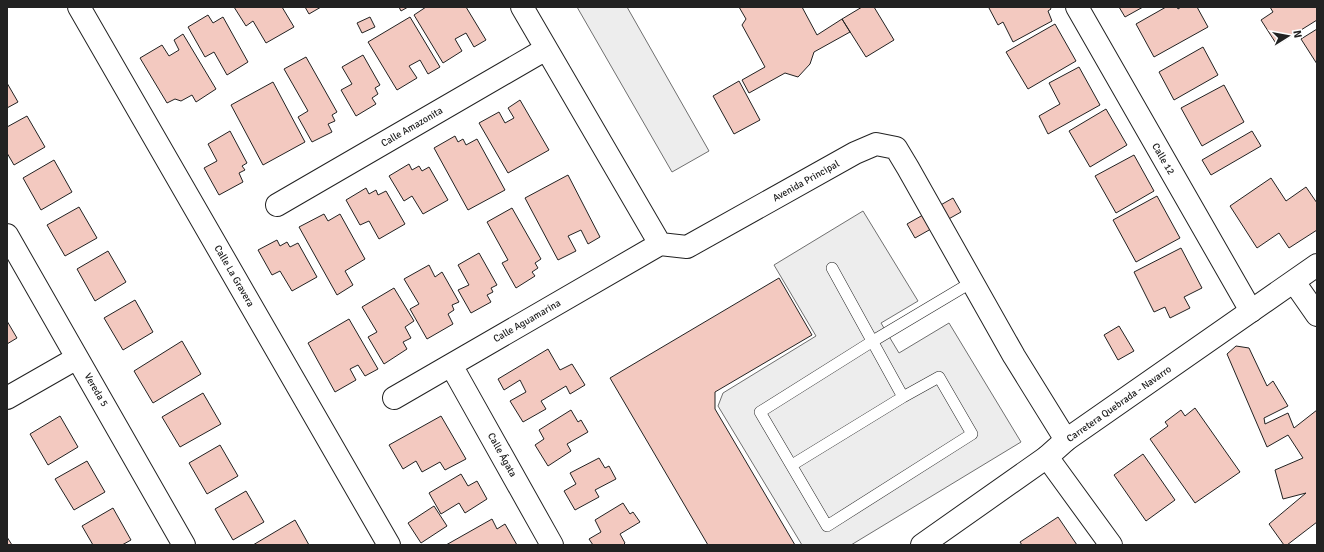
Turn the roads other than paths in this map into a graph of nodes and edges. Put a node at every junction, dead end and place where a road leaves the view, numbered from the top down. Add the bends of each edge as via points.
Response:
1 (79, 7) edge
2 (522, 7) edge
3 (1077, 7) edge
4 (546, 49) junction
5 (277, 205) dead end
6 (7, 235) edge
7 (660, 244) junction
8 (1317, 265) edge
9 (832, 268) dead end
10 (972, 282) junction
11 (1294, 282) junction
12 (1251, 311) junction
13 (1317, 315) edge
14 (873, 341) junction
15 (77, 358) junction
16 (451, 365) junction
17 (903, 397) junction
18 (7, 398) edge
19 (394, 398) dead end
20 (1066, 440) junction
21 (1047, 457) junction
22 (792, 465) junction
23 (184, 545) edge
24 (389, 545) edge
25 (552, 545) edge
26 (922, 545) edge
27 (1111, 545) edge

1 - 24 street, Calle La Gravera
2 - 4 street
3 - 12 street, Calle 12
4 - 5 street, Calle Amazonita
4 - 7 street
6 - 15 street, Vereda 5
7 - 10 street, Avenida Principal via 687,247 855,153 876,144 896,148
7 - 16 street, Calle Aguamarina
8 - 11 street, Carretera Quebrada - Navarro
9 - 14 lane
10 - 14 lane
10 - 20 street, Avenida Principal
11 - 12 street, Carretera Quebrada - Navarro
11 - 13 street
12 - 20 street, Carretera Quebrada - Navarro
14 - 17 lane
14 - 22 lane via 760,412
15 - 18 street
15 - 23 street, Vereda 5
16 - 19 street, Calle Aguamarina
16 - 25 street, Calle Ágata
17 - 22 lane
17 - 22 lane via 939,377 972,434 827,526
20 - 21 street, Carretera Quebrada - Navarro
21 - 26 street, Carretera Quebrada - Navarro
21 - 27 street

